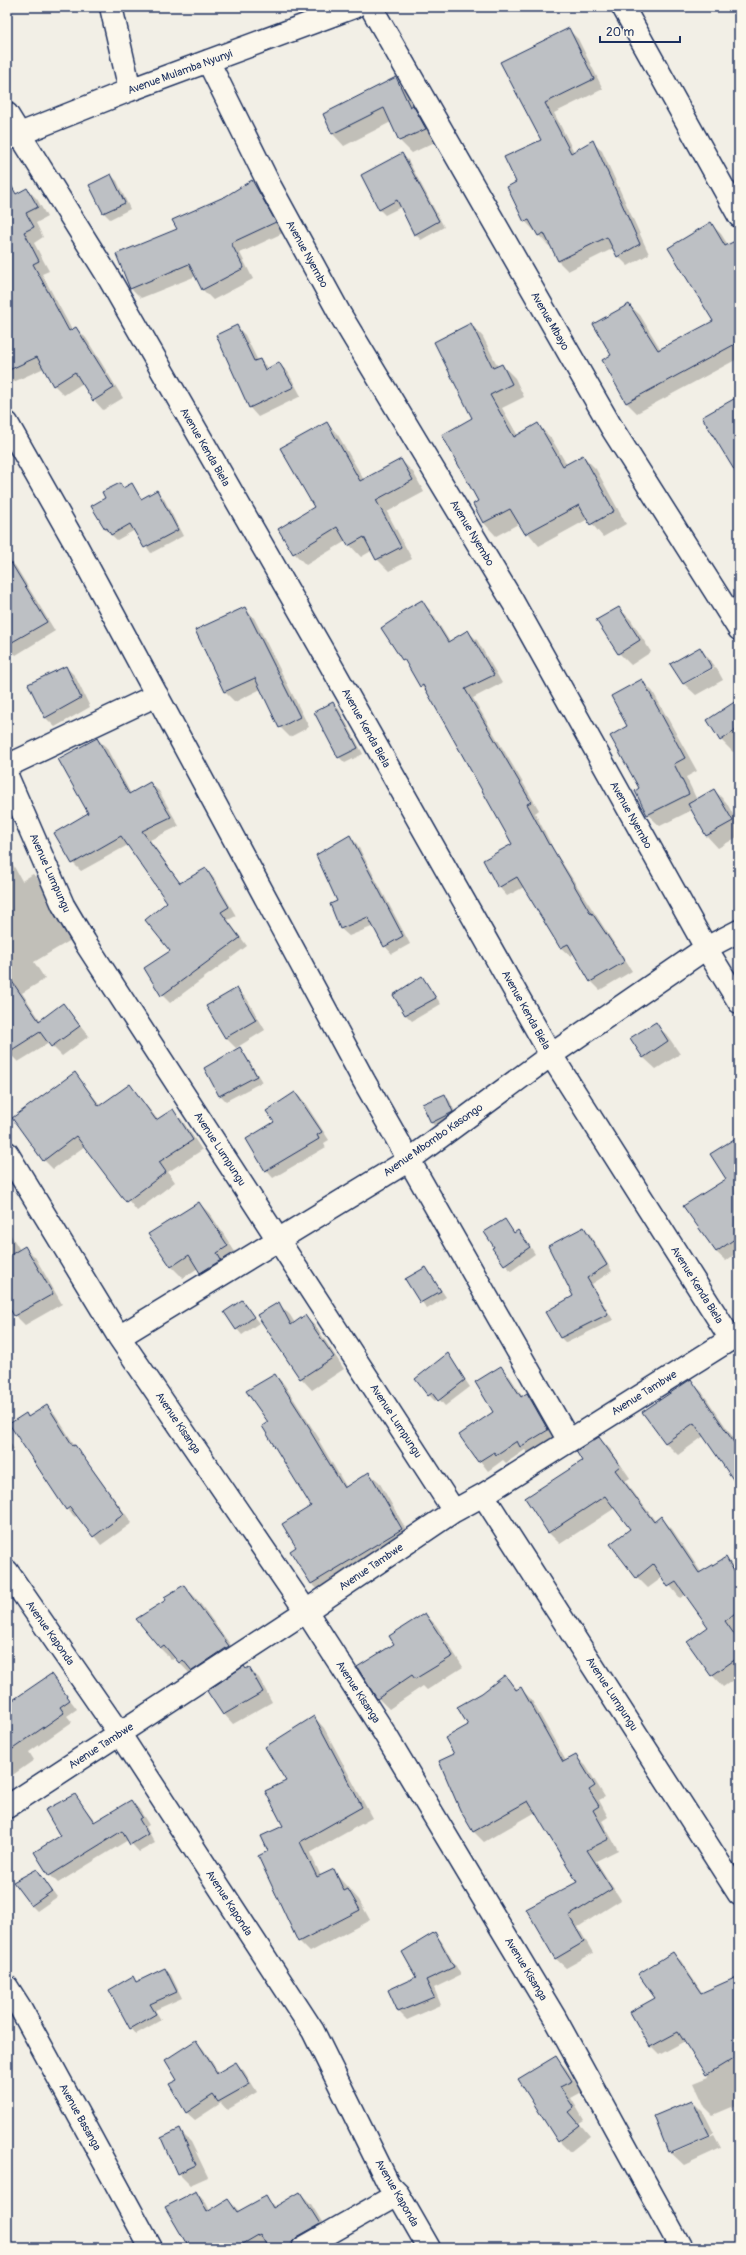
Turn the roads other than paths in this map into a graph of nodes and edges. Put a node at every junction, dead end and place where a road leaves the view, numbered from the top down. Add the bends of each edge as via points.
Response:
1 (111, 7) edge
2 (354, 7) edge
3 (371, 7) edge
4 (622, 7) edge
5 (208, 61) junction
6 (130, 90) junction
7 (7, 114) edge
8 (13, 136) edge
9 (739, 216) edge
10 (7, 423) edge
11 (739, 629) edge
12 (157, 696) junction
13 (7, 766) edge
14 (7, 776) edge
15 (739, 931) edge
16 (706, 948) junction
17 (739, 1002) edge
18 (551, 1055) junction
19 (7, 1153) edge
20 (409, 1160) junction
21 (278, 1240) junction
22 (735, 1336) edge
23 (119, 1337) junction
24 (569, 1441) junction
25 (483, 1495) junction
26 (454, 1511) junction
27 (7, 1571) edge
28 (306, 1611) junction
29 (119, 1733) junction
30 (7, 1807) edge
31 (739, 1894) edge
32 (7, 1987) edge
33 (398, 2194) junction
34 (151, 2248) edge
35 (303, 2248) edge
36 (429, 2248) edge
37 (682, 2248) edge

1 - 6 street
2 - 5 street, Avenue Mulamba Nyunyi
3 - 11 street, Avenue Mbayo via 613,430
4 - 9 street
5 - 6 street, Avenue Mulamba Nyunyi
5 - 16 street, Avenue Nyembo via 270,186 341,316 513,602
6 - 8 street, Avenue Mulamba Nyunyi
7 - 8 street, Avenue Kenda Biela
8 - 18 street, Avenue Kenda Biela via 106,273
10 - 12 street
12 - 13 street
12 - 20 street via 364,1082
14 - 21 street, Avenue Lumpungu via 63,905
15 - 16 street, Avenue Mbombo Kasongo
16 - 17 street, Avenue Nyembo
16 - 18 street, Avenue Mbombo Kasongo
18 - 20 street, Avenue Mbombo Kasongo
18 - 22 street, Avenue Kenda Biela
19 - 23 street, Avenue Kisanga
20 - 21 street, Avenue Mbombo Kasongo
20 - 24 street
21 - 23 street, Avenue Mbombo Kasongo
21 - 26 street, Avenue Lumpungu
22 - 24 street, Avenue Tambwe
23 - 28 street, Avenue Kisanga
24 - 25 street, Avenue Tambwe
25 - 26 street, Avenue Tambwe
25 - 31 street, Avenue Lumpungu
26 - 28 street, Avenue Tambwe
27 - 29 street, Avenue Kaponda
28 - 29 street, Avenue Tambwe
28 - 37 street, Avenue Kisanga via 385,1734 555,2018
29 - 30 street, Avenue Tambwe
29 - 33 street, Avenue Kaponda via 313,2031 390,2184
32 - 34 street, Avenue Basanga
33 - 35 street
33 - 36 street, Avenue Kaponda

